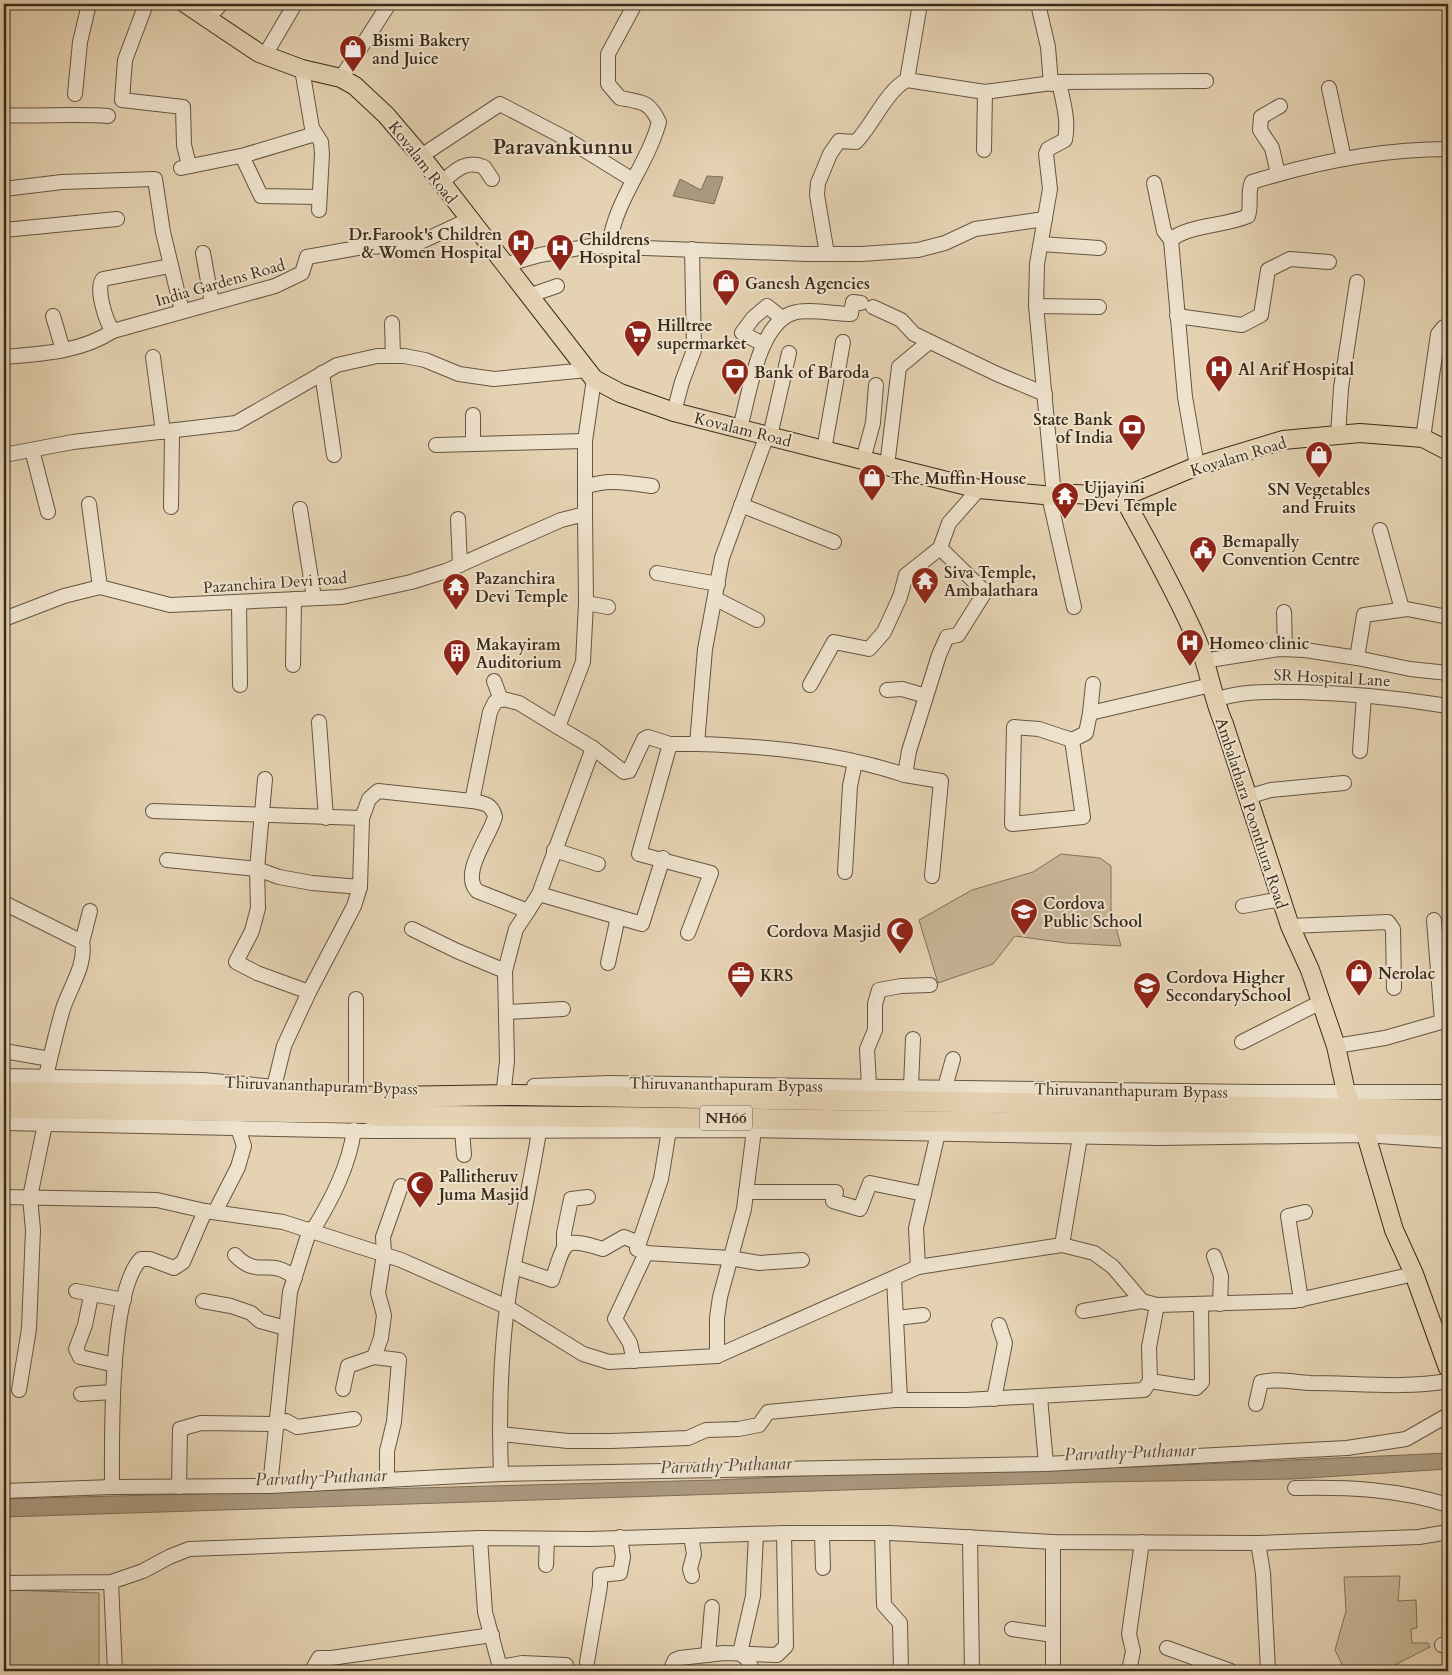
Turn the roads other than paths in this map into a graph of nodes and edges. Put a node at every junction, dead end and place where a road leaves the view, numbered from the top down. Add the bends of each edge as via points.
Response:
1 (89, 4) edge
2 (146, 4) edge
3 (186, 4) edge
4 (221, 4) edge
5 (295, 4) edge
6 (389, 4) edge
7 (635, 4) edge
8 (920, 4) edge
9 (1038, 4) edge
10 (207, 19) junction
11 (265, 55) junction
12 (302, 69) junction
13 (341, 78) junction
14 (907, 80) junction
15 (1206, 82) dead end
16 (1055, 83) junction
17 (1329, 88) dead end
18 (985, 92) junction
19 (75, 94) dead end
20 (1280, 106) dead end
21 (4, 114) edge
22 (108, 116) dead end
23 (315, 134) junction
24 (1448, 149) edge
25 (984, 150) dead end
26 (242, 156) junction
27 (421, 156) junction
28 (1344, 159) junction
29 (1278, 174) junction
30 (492, 179) dead end
31 (633, 180) junction
32 (441, 183) junction
33 (1154, 183) dead end
34 (4, 188) edge
35 (116, 219) dead end
36 (1045, 219) junction
37 (468, 220) junction
38 (4, 230) edge
39 (1171, 240) junction
40 (1041, 244) junction
41 (609, 246) junction
42 (1099, 248) dead end
43 (692, 250) junction
44 (203, 253) dead end
45 (826, 254) junction
46 (1329, 262) dead end
47 (504, 265) junction
48 (170, 266) junction
49 (1357, 282) dead end
50 (557, 286) dead end
51 (528, 296) junction
52 (212, 303) junction
53 (1036, 306) junction
54 (1100, 307) dead end
55 (182, 311) junction
56 (53, 316) dead end
57 (1177, 316) junction
58 (782, 318) junction
59 (392, 323) dead end
60 (1448, 326) edge
61 (113, 331) junction
62 (843, 342) dead end
63 (930, 342) junction
64 (763, 344) junction
65 (63, 350) junction
66 (790, 353) dead end
67 (394, 356) junction
68 (4, 357) edge
69 (153, 357) dead end
70 (322, 373) junction
71 (591, 374) junction
72 (876, 385) dead end
73 (1045, 394) junction
74 (674, 412) junction
75 (473, 415) dead end
76 (740, 428) junction
77 (167, 432) junction
78 (1338, 435) junction
79 (768, 436) junction
80 (1423, 438) junction
81 (585, 441) junction
82 (473, 443) junction
83 (436, 444) dead end
84 (32, 450) junction
85 (824, 450) junction
86 (1448, 451) edge
87 (4, 455) edge
88 (334, 455) dead end
89 (862, 460) junction
90 (887, 466) junction
91 (1197, 466) junction
92 (585, 486) junction
93 (652, 486) dead end
94 (979, 489) junction
95 (1052, 496) junction
96 (1123, 497) junction
97 (89, 504) dead end
98 (741, 505) junction
99 (171, 507) dead end
100 (300, 509) dead end
101 (48, 512) dead end
102 (585, 514) junction
103 (458, 519) dead end
104 (1380, 530) dead end
105 (834, 542) dead end
106 (940, 548) junction
107 (460, 564) junction
108 (657, 574) dead end
109 (718, 584) junction
110 (100, 587) junction
111 (314, 598) junction
112 (294, 599) junction
113 (716, 599) junction
114 (239, 602) junction
115 (586, 603) junction
116 (608, 607) dead end
117 (1074, 607) dead end
118 (1402, 609) junction
119 (1284, 612) dead end
120 (1448, 617) edge
121 (4, 619) edge
122 (758, 620) dead end
123 (1286, 649) junction
124 (1358, 658) junction
125 (1203, 661) junction
126 (293, 665) dead end
127 (1448, 673) edge
128 (494, 681) dead end
129 (1093, 684) dead end
130 (240, 685) dead end
131 (810, 685) dead end
132 (887, 690) dead end
133 (1212, 693) junction
134 (926, 696) junction
135 (1364, 696) junction
136 (501, 700) junction
137 (1448, 706) edge
138 (1090, 713) junction
139 (319, 722) dead end
140 (558, 727) junction
141 (1072, 740) junction
142 (670, 744) junction
143 (697, 744) junction
144 (593, 748) junction
145 (1360, 751) dead end
146 (855, 762) junction
147 (905, 775) junction
148 (265, 779) dead end
149 (1344, 783) dead end
150 (1247, 797) junction
151 (472, 801) junction
152 (153, 811) dead end
153 (262, 815) junction
154 (326, 818) junction
155 (362, 818) junction
156 (554, 850) junction
157 (663, 858) junction
158 (167, 860) dead end
159 (598, 864) dead end
160 (257, 869) junction
161 (845, 872) dead end
162 (932, 876) dead end
163 (360, 886) junction
164 (539, 894) junction
165 (1281, 899) junction
166 (4, 903) edge
167 (1243, 906) dead end
168 (90, 911) dead end
169 (528, 911) junction
170 (618, 917) junction
171 (1434, 920) dead end
172 (1290, 926) junction
173 (412, 929) dead end
174 (688, 933) dead end
175 (82, 942) junction
176 (608, 964) dead end
177 (505, 971) junction
178 (930, 985) dead end
179 (1394, 988) dead end
180 (309, 992) junction
181 (356, 1000) dead end
182 (1321, 1002) junction
183 (563, 1009) dead end
184 (507, 1012) junction
185 (1445, 1020) edge
186 (913, 1038) dead end
187 (1242, 1042) dead end
188 (1336, 1046) junction
189 (4, 1051) edge
190 (50, 1059) junction
191 (953, 1059) dead end
192 (4, 1076) edge
193 (46, 1076) junction
194 (869, 1086) junction
195 (911, 1086) junction
196 (274, 1087) junction
197 (356, 1087) junction
198 (945, 1087) junction
199 (504, 1088) junction
200 (4, 1092) edge
201 (1448, 1092) edge
202 (4, 1108) edge
203 (1448, 1110) edge
204 (1356, 1114) junction
205 (4, 1123) edge
206 (45, 1124) junction
207 (1448, 1126) edge
208 (238, 1128) junction
209 (354, 1130) junction
210 (462, 1130) junction
211 (669, 1130) junction
212 (754, 1130) junction
213 (539, 1131) junction
214 (938, 1133) junction
215 (1080, 1137) junction
216 (1448, 1141) edge
217 (464, 1155) dead end
218 (401, 1186) dead end
219 (746, 1192) junction
220 (924, 1194) junction
221 (4, 1197) edge
222 (30, 1197) junction
223 (588, 1198) dead end
224 (210, 1211) junction
225 (1305, 1212) dead end
226 (312, 1230) junction
227 (1062, 1245) junction
228 (564, 1248) junction
229 (642, 1248) junction
230 (384, 1254) junction
231 (235, 1255) dead end
232 (1214, 1256) dead end
233 (730, 1258) junction
234 (802, 1260) dead end
235 (514, 1266) junction
236 (918, 1267) junction
237 (1414, 1274) junction
238 (294, 1278) junction
239 (894, 1278) junction
240 (76, 1291) dead end
241 (91, 1296) junction
242 (124, 1300) junction
243 (1301, 1300) junction
244 (203, 1301) dead end
245 (1142, 1301) junction
246 (1220, 1304) junction
247 (1157, 1305) junction
248 (1201, 1305) junction
249 (507, 1307) junction
250 (1083, 1311) dead end
251 (923, 1315) dead end
252 (896, 1318) junction
253 (999, 1325) dead end
254 (286, 1328) junction
255 (717, 1356) junction
256 (374, 1357) junction
257 (1446, 1357) edge
258 (634, 1361) junction
259 (115, 1365) junction
260 (1150, 1381) junction
261 (1448, 1381) edge
262 (343, 1389) dead end
263 (19, 1390) dead end
264 (113, 1392) junction
265 (82, 1394) dead end
266 (1040, 1397) junction
267 (994, 1399) junction
268 (900, 1400) junction
269 (1256, 1404) dead end
270 (1448, 1415) edge
271 (354, 1419) dead end
272 (276, 1424) junction
273 (500, 1434) junction
274 (1046, 1464) junction
275 (501, 1474) junction
276 (387, 1480) junction
277 (178, 1486) junction
278 (270, 1486) junction
279 (112, 1487) junction
280 (1295, 1488) dead end
281 (4, 1491) edge
282 (1448, 1505) edge
283 (1448, 1532) edge
284 (784, 1533) junction
285 (882, 1533) junction
286 (756, 1534) junction
287 (822, 1534) junction
288 (691, 1536) junction
289 (970, 1537) junction
290 (480, 1538) junction
291 (620, 1538) junction
292 (547, 1539) junction
293 (1053, 1542) junction
294 (1142, 1542) junction
295 (1258, 1543) junction
296 (546, 1565) dead end
297 (823, 1568) dead end
298 (692, 1576) dead end
299 (111, 1582) junction
300 (4, 1583) edge
301 (712, 1606) dead end
302 (1012, 1630) dead end
303 (492, 1635) junction
304 (1053, 1635) junction
305 (1167, 1648) dead end
306 (740, 1653) junction
307 (708, 1655) junction
308 (587, 1662) dead end
309 (566, 1665) dead end
310 (501, 1669) edge
311 (115, 1671) edge
312 (314, 1671) edge
313 (670, 1671) edge
314 (754, 1671) edge
315 (900, 1671) edge
316 (972, 1671) edge
317 (1053, 1671) edge
318 (1129, 1671) edge
319 (1231, 1671) edge
320 (1268, 1671) edge

1 - 19 street via 80,42
2 - 26 street via 126,60 122,100 183,106 185,166
3 - 10 main road, Kovalam Road
4 - 10 street
5 - 11 street
6 - 13 street
7 - 31 street via 608,54 608,84 620,98 646,103 659,122
8 - 14 street
9 - 16 street
10 - 11 main road, Kovalam Road
11 - 12 main road, Kovalam Road
12 - 13 main road, Kovalam Road
12 - 23 street
13 - 27 main road, Kovalam Road via 355,86 386,115
14 - 18 street
14 - 45 street via 895,87 856,142 839,141 830,154 818,183 817,195
15 - 16 street
16 - 18 street
16 - 36 street via 1067,119 1067,131 1065,140 1046,154 1050,188
17 - 28 street
18 - 25 street
20 - 29 street via 1261,117 1260,130 1272,148
21 - 22 street
23 - 26 street
23 - 26 street via 322,154 319,204 261,196
24 - 28 street via 1379,153
27 - 31 street via 500,104 565,138
27 - 32 main road, Kovalam Road
28 - 29 street
29 - 39 street via 1252,182 1248,216 1178,234
30 - 32 street via 488,170 480,165 463,165
31 - 41 street via 615,216
32 - 37 main road, Kovalam Road
33 - 39 street via 1164,231
34 - 48 street via 62,182 155,179
35 - 38 street
36 - 40 street
36 - 45 street via 976,229 918,250
37 - 47 main road, Kovalam Road
37 - 52 street, India Gardens Road via 414,245 363,247 307,257 302,273 297,277
39 - 57 street
40 - 42 street
40 - 53 street
41 - 43 street
41 - 47 street via 540,255
43 - 45 street
43 - 74 street via 694,350
44 - 52 street
46 - 57 street via 1290,258 1268,270 1262,315 1242,325
47 - 51 main road, Kovalam Road
48 - 55 street
48 - 61 street via 103,279 99,288
49 - 78 street via 1341,388
50 - 51 street
51 - 71 main road, Kovalam Road
52 - 55 street, India Gardens Road
53 - 54 street
53 - 73 street
55 - 61 street, India Gardens Road
56 - 65 street
57 - 91 street
58 - 63 street via 795,312 851,314 853,302 901,320 914,334
58 - 64 street
58 - 64 street via 767,306 742,333
59 - 67 street
60 - 80 street via 1438,334
61 - 65 street, India Gardens Road via 81,348
62 - 85 street
63 - 73 street
63 - 90 street via 899,367
64 - 76 street
65 - 68 street, India Gardens Road
66 - 79 street
67 - 70 street via 377,356 337,365
67 - 71 street via 426,360 459,374 494,379
69 - 77 street
70 - 77 street via 236,423
70 - 88 street
71 - 74 main road, Kovalam Road via 620,394
71 - 81 street
72 - 89 street via 873,423
73 - 95 street
74 - 76 main road, Kovalam Road
75 - 82 street
76 - 79 main road, Kovalam Road
77 - 84 street
77 - 99 street
78 - 80 main road, Kovalam Road via 1360,433
78 - 91 main road, Kovalam Road via 1283,440
79 - 85 main road, Kovalam Road
79 - 98 street
80 - 86 main road, Kovalam Road
81 - 82 street
81 - 92 street
82 - 83 street
84 - 87 street
84 - 101 street
85 - 89 main road, Kovalam Road
89 - 90 main road, Kovalam Road
90 - 94 main road, Kovalam Road
91 - 96 main road, Kovalam Road
92 - 93 street via 597,482
92 - 102 street
94 - 95 main road, Kovalam Road
94 - 106 street via 949,523
95 - 96 main road, Kovalam Road
95 - 117 street
96 - 125 main road, Ambalathara Poonthura Road via 1165,573 1198,642
97 - 110 street
98 - 105 street
98 - 109 street via 722,558
100 - 111 street
102 - 107 street, Pazanchira Devi road via 561,520
102 - 115 street
103 - 107 street
104 - 118 street
106 - 131 street via 906,576 884,632 869,649 834,642
106 - 134 street via 984,592 958,635 945,640
107 - 111 street, Pazanchira Devi road via 412,582 342,597
108 - 109 street
109 - 113 street
110 - 114 street, Pazanchira Devi road via 170,606
110 - 121 street, Pazanchira Devi road via 64,596
111 - 112 street, Pazanchira Devi road
112 - 114 street, Pazanchira Devi road
112 - 126 street
113 - 122 street
113 - 143 street via 705,649
114 - 130 street
115 - 116 street
115 - 140 street via 583,662
118 - 120 street
118 - 124 street via 1364,615
119 - 123 street
123 - 124 street
123 - 125 street
124 - 127 street
125 - 133 main road, Ambalathara Poonthura Road
128 - 136 street
129 - 138 street
132 - 134 street via 902,689
133 - 135 street, SR Hospital Lane via 1321,691
133 - 138 street, SR Hospital Lane
133 - 150 main road, Ambalathara Poonthura Road
134 - 147 street
135 - 137 street, SR Hospital Lane
135 - 145 street
136 - 140 street via 519,703
136 - 151 street via 495,702 490,712
138 - 141 street via 1086,733
139 - 154 street
140 - 144 street
141 - 141 street via 1083,817 1012,824 1014,727 1039,728
142 - 143 street
142 - 144 street via 648,736 629,771 624,772
142 - 157 street via 639,854
143 - 146 street via 761,746
144 - 156 street
146 - 147 street
146 - 161 street via 850,786
147 - 162 street via 941,781
148 - 153 street
149 - 150 street via 1271,790
150 - 165 main road, Ambalathara Poonthura Road
151 - 155 street via 378,791 369,799
151 - 169 street via 485,803 493,809 495,817 482,842 471,878 472,886
152 - 153 street
153 - 154 street
153 - 160 street
154 - 155 street
155 - 163 street
156 - 159 street
156 - 164 street
157 - 170 street via 642,924
157 - 174 street via 711,873
158 - 160 street
160 - 163 street via 312,883
160 - 180 street via 258,908 252,931 236,962
163 - 180 street via 354,906
164 - 169 street
164 - 170 street
165 - 167 street
165 - 172 main road, Ambalathara Poonthura Road
166 - 175 street
168 - 175 street
169 - 177 street via 516,929
170 - 176 street
171 - 185 street
172 - 179 street via 1388,922 1393,930
172 - 182 main road, Ambalathara Poonthura Road
173 - 177 street
175 - 190 street via 84,950 80,966 62,1010
177 - 184 street
178 - 194 street via 879,990 875,1004 875,1030 868,1049
180 - 196 street via 284,1046
181 - 197 street
182 - 187 street
182 - 188 main road, Ambalathara Poonthura Road
183 - 184 street
184 - 199 street
185 - 188 street via 1384,1038
186 - 195 street
188 - 204 main road, Ambalathara Poonthura Road
189 - 190 street
190 - 193 street
191 - 198 street
192 - 193 street, Thiruvananthapuram Bypass
193 - 196 street, Thiruvananthapuram Bypass via 203,1080
194 - 195 street, Thiruvananthapuram Bypass
194 - 199 street, Thiruvananthapuram Bypass via 608,1083
195 - 198 street, Thiruvananthapuram Bypass
196 - 197 street, Thiruvananthapuram Bypass
197 - 199 street, Thiruvananthapuram Bypass
198 - 204 street, Thiruvananthapuram Bypass
200 - 204 highway, Thiruvananthapuram Bypass / NH66 via 390,1097 514,1095
201 - 204 street, Thiruvananthapuram Bypass
202 - 204 highway, Thiruvananthapuram Bypass / NH66 via 366,1113 377,1116 578,1115 980,1122
203 - 204 highway, Thiruvananthapuram Bypass / NH66
204 - 207 highway, Thiruvananthapuram Bypass / NH66
204 - 215 street, Thiruvananthapuram Bypass
204 - 216 street, Thiruvananthapuram Bypass
204 - 237 main road, Ambalathara Poonthura Road via 1394,1230
205 - 206 street, Thiruvananthapuram Bypass
206 - 208 street, Thiruvananthapuram Bypass
206 - 222 street
208 - 209 street, Thiruvananthapuram Bypass
208 - 224 street via 244,1146 238,1167
209 - 210 street, Thiruvananthapuram Bypass
209 - 226 street via 349,1161 342,1170 328,1206
210 - 213 street, Thiruvananthapuram Bypass
210 - 217 street
211 - 212 street, Thiruvananthapuram Bypass
211 - 213 street, Thiruvananthapuram Bypass
211 - 229 street via 661,1179
212 - 214 street, Thiruvananthapuram Bypass
212 - 219 street
213 - 235 street
214 - 215 street, Thiruvananthapuram Bypass
214 - 220 street
215 - 227 street
218 - 230 street via 383,1236
219 - 220 street via 836,1192 833,1201 860,1209 870,1183
219 - 233 street
220 - 236 street via 916,1228
221 - 222 street
222 - 224 street via 157,1200
222 - 263 street via 33,1230 30,1328
223 - 228 street via 571,1199
224 - 226 street via 283,1222
224 - 242 street via 183,1262 174,1268 141,1259 126,1286
225 - 243 street via 1288,1216
226 - 230 street
226 - 238 street
227 - 236 street
227 - 245 street via 1094,1253 1113,1267
228 - 229 street via 576,1241 603,1249 624,1237
228 - 235 street via 552,1280
229 - 233 street
229 - 258 street via 615,1319 630,1343
230 - 249 street
230 - 256 street via 378,1292 384,1315
231 - 238 street via 256,1269 270,1266
232 - 246 street via 1221,1276
233 - 234 street via 759,1263
233 - 255 street via 717,1318
235 - 249 street
236 - 239 street
237 - 243 street
237 - 257 main road, Ambalathara Poonthura Road
238 - 254 street
239 - 252 street
239 - 255 street
240 - 241 street
241 - 242 street
241 - 259 street via 76,1349 80,1357
242 - 259 street
243 - 246 street
244 - 254 street via 231,1306 260,1321
245 - 247 street
245 - 250 street
246 - 248 street
247 - 248 street
247 - 260 street via 1149,1347
248 - 260 street via 1202,1382 1196,1388
249 - 258 street via 594,1358 609,1362
249 - 273 street
251 - 252 street
252 - 268 street
253 - 267 street via 1005,1343
254 - 272 street
255 - 258 street
256 - 262 street via 348,1366
256 - 276 street via 399,1360 394,1422 387,1451
259 - 264 street
260 - 266 street via 1144,1390 1133,1392
261 - 269 street via 1415,1386 1272,1379 1261,1382
264 - 265 street
264 - 279 street
266 - 267 street
266 - 274 street
267 - 268 street
268 - 273 street via 768,1412 759,1426 706,1430 688,1438 568,1441
270 - 274 street via 1406,1439 1347,1448
271 - 272 street via 297,1427 286,1421
272 - 277 street via 201,1423 180,1429
272 - 278 street
273 - 275 street
274 - 275 street
275 - 276 street
276 - 278 street
277 - 278 street
277 - 279 street
279 - 281 street
280 - 282 street via 1355,1487 1427,1498
283 - 295 street
284 - 286 street
284 - 287 street
284 - 306 street via 786,1646 777,1655
285 - 287 street
285 - 289 street
285 - 315 street via 884,1606 900,1624
286 - 288 street
286 - 306 street via 753,1596
287 - 297 street
288 - 291 street
288 - 298 street via 694,1554 690,1569
289 - 293 street
289 - 316 street
290 - 292 street
290 - 299 street via 190,1549
290 - 303 street via 483,1596
291 - 292 street
291 - 308 street via 623,1557 620,1573 600,1575
292 - 296 street
293 - 294 street
293 - 304 street
294 - 295 street
294 - 318 street via 1129,1634 1133,1650
295 - 320 street via 1264,1573
299 - 300 street
299 - 311 street
301 - 307 street
302 - 304 street
303 - 310 street
303 - 312 street via 323,1657 316,1662
304 - 317 street
305 - 319 street
306 - 307 street
306 - 314 street
307 - 313 street via 674,1660
309 - 310 street via 522,1664

